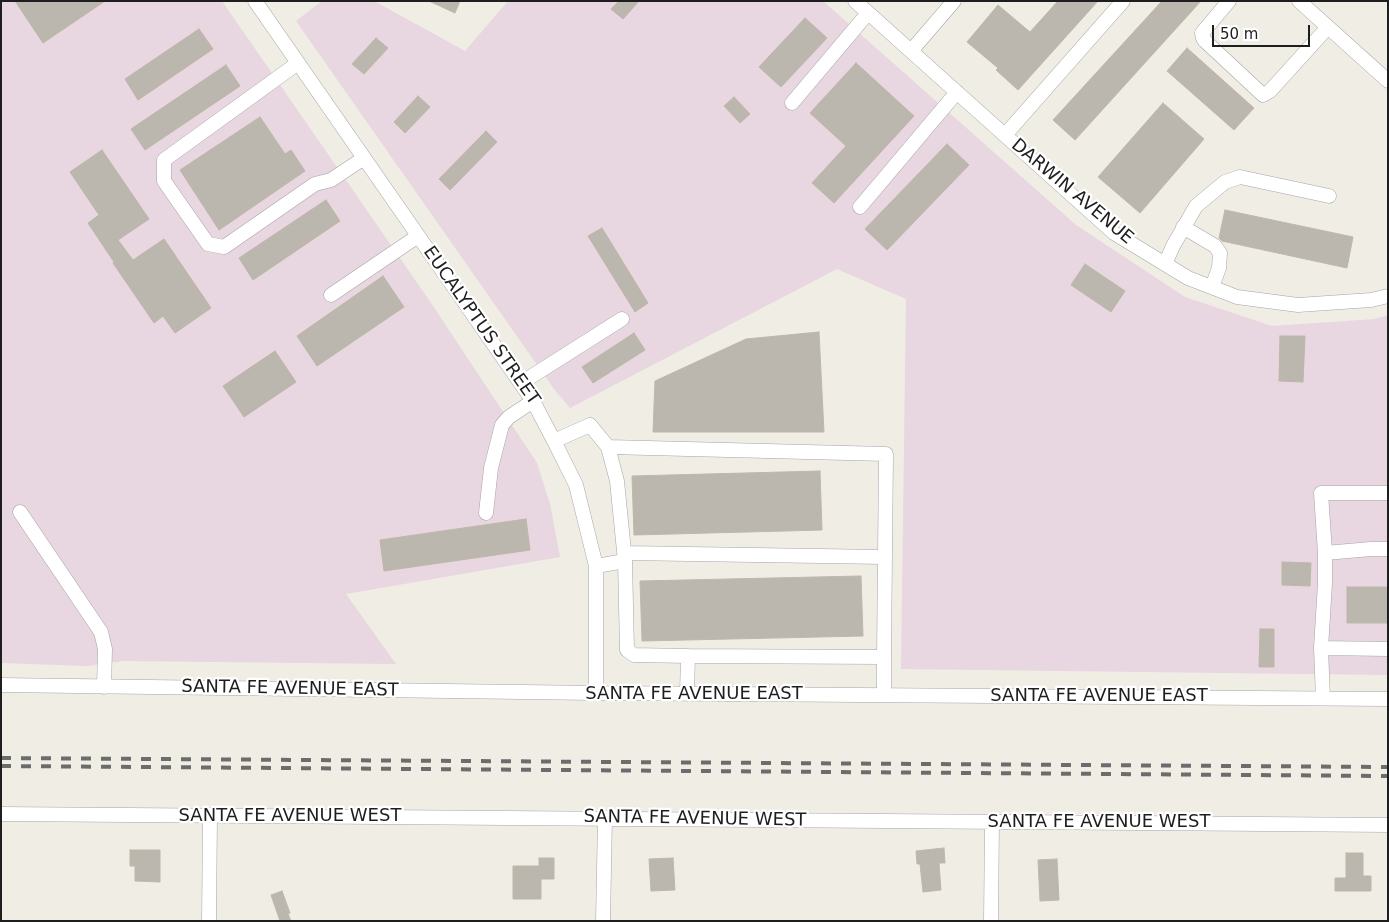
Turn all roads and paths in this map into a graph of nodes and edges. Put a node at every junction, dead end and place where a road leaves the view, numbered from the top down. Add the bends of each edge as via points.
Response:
1 (255, 1) edge
2 (855, 1) edge
3 (954, 1) edge
4 (1123, 1) edge
5 (1229, 1) edge
6 (1299, 1) edge
7 (868, 13) junction
8 (1328, 27) junction
9 (911, 51) junction
10 (298, 63) junction
11 (1388, 81) edge
12 (957, 92) junction
13 (792, 104) dead end
14 (1005, 135) junction
15 (364, 158) junction
16 (1329, 196) dead end
17 (860, 207) dead end
18 (1183, 227) junction
19 (418, 236) junction
20 (1165, 264) junction
21 (1212, 287) junction
22 (330, 295) dead end
23 (1388, 296) edge
24 (622, 319) dead end
25 (521, 383) junction
26 (533, 401) junction
27 (554, 441) junction
28 (608, 447) junction
29 (1388, 493) edge
30 (20, 512) dead end
31 (486, 513) dead end
32 (1388, 549) edge
33 (1325, 553) junction
34 (625, 557) junction
35 (885, 557) junction
36 (596, 566) junction
37 (1321, 648) junction
38 (1388, 649) edge
39 (688, 656) junction
40 (884, 658) junction
41 (1, 685) edge
42 (104, 687) junction
43 (596, 693) junction
44 (688, 694) junction
45 (884, 695) junction
46 (1323, 698) junction
47 (1388, 698) edge
48 (1, 814) edge
49 (210, 815) junction
50 (605, 818) junction
51 (992, 822) junction
52 (1388, 825) edge
53 (209, 921) edge
54 (602, 921) edge
55 (991, 921) edge

1 - 10 street, EUCALYPTUS STREET
2 - 7 street, DARWIN AVENUE
3 - 9 street
4 - 14 street
5 - 8 street via 1202,32 1203,38 1263,95
6 - 8 street
7 - 9 street, DARWIN AVENUE
7 - 13 street
8 - 11 street
9 - 12 street, DARWIN AVENUE
10 - 15 street, EUCALYPTUS STREET
10 - 15 street via 164,160 164,181 208,244 224,247 316,184 331,180
12 - 14 street, DARWIN AVENUE
12 - 17 street
14 - 20 street, DARWIN AVENUE via 1114,232
15 - 19 street, EUCALYPTUS STREET
16 - 18 street via 1240,177 1225,182 1210,193 1196,206
18 - 20 street
18 - 21 street via 1215,246 1220,253
19 - 22 street
19 - 25 street, EUCALYPTUS STREET
20 - 21 street, DARWIN AVENUE
21 - 23 street, DARWIN AVENUE via 1238,297 1298,304
24 - 25 street
25 - 26 street, EUCALYPTUS STREET
26 - 27 street, EUCALYPTUS STREET
26 - 31 street via 502,425 491,468
27 - 28 street via 590,425
27 - 36 street, EUCALYPTUS STREET via 576,485
28 - 34 street via 617,481
28 - 35 street via 886,454
29 - 33 street via 1321,493
30 - 42 street via 101,632
32 - 33 street
33 - 37 street
34 - 35 street
34 - 36 street
34 - 39 street via 627,650 634,655
35 - 40 street
36 - 43 street, EUCALYPTUS STREET
37 - 38 street
37 - 46 street
39 - 40 street
39 - 44 street
40 - 45 street
41 - 42 street, SANTA FE AVENUE EAST
42 - 43 street, SANTA FE AVENUE EAST
43 - 44 street, SANTA FE AVENUE EAST
44 - 45 street, SANTA FE AVENUE EAST
45 - 46 street, SANTA FE AVENUE EAST
46 - 47 street, SANTA FE AVENUE EAST
48 - 49 street, SANTA FE AVENUE WEST
49 - 50 street, SANTA FE AVENUE WEST
49 - 53 street
50 - 51 street, SANTA FE AVENUE WEST
50 - 54 street
51 - 52 street, SANTA FE AVENUE WEST
51 - 55 street

